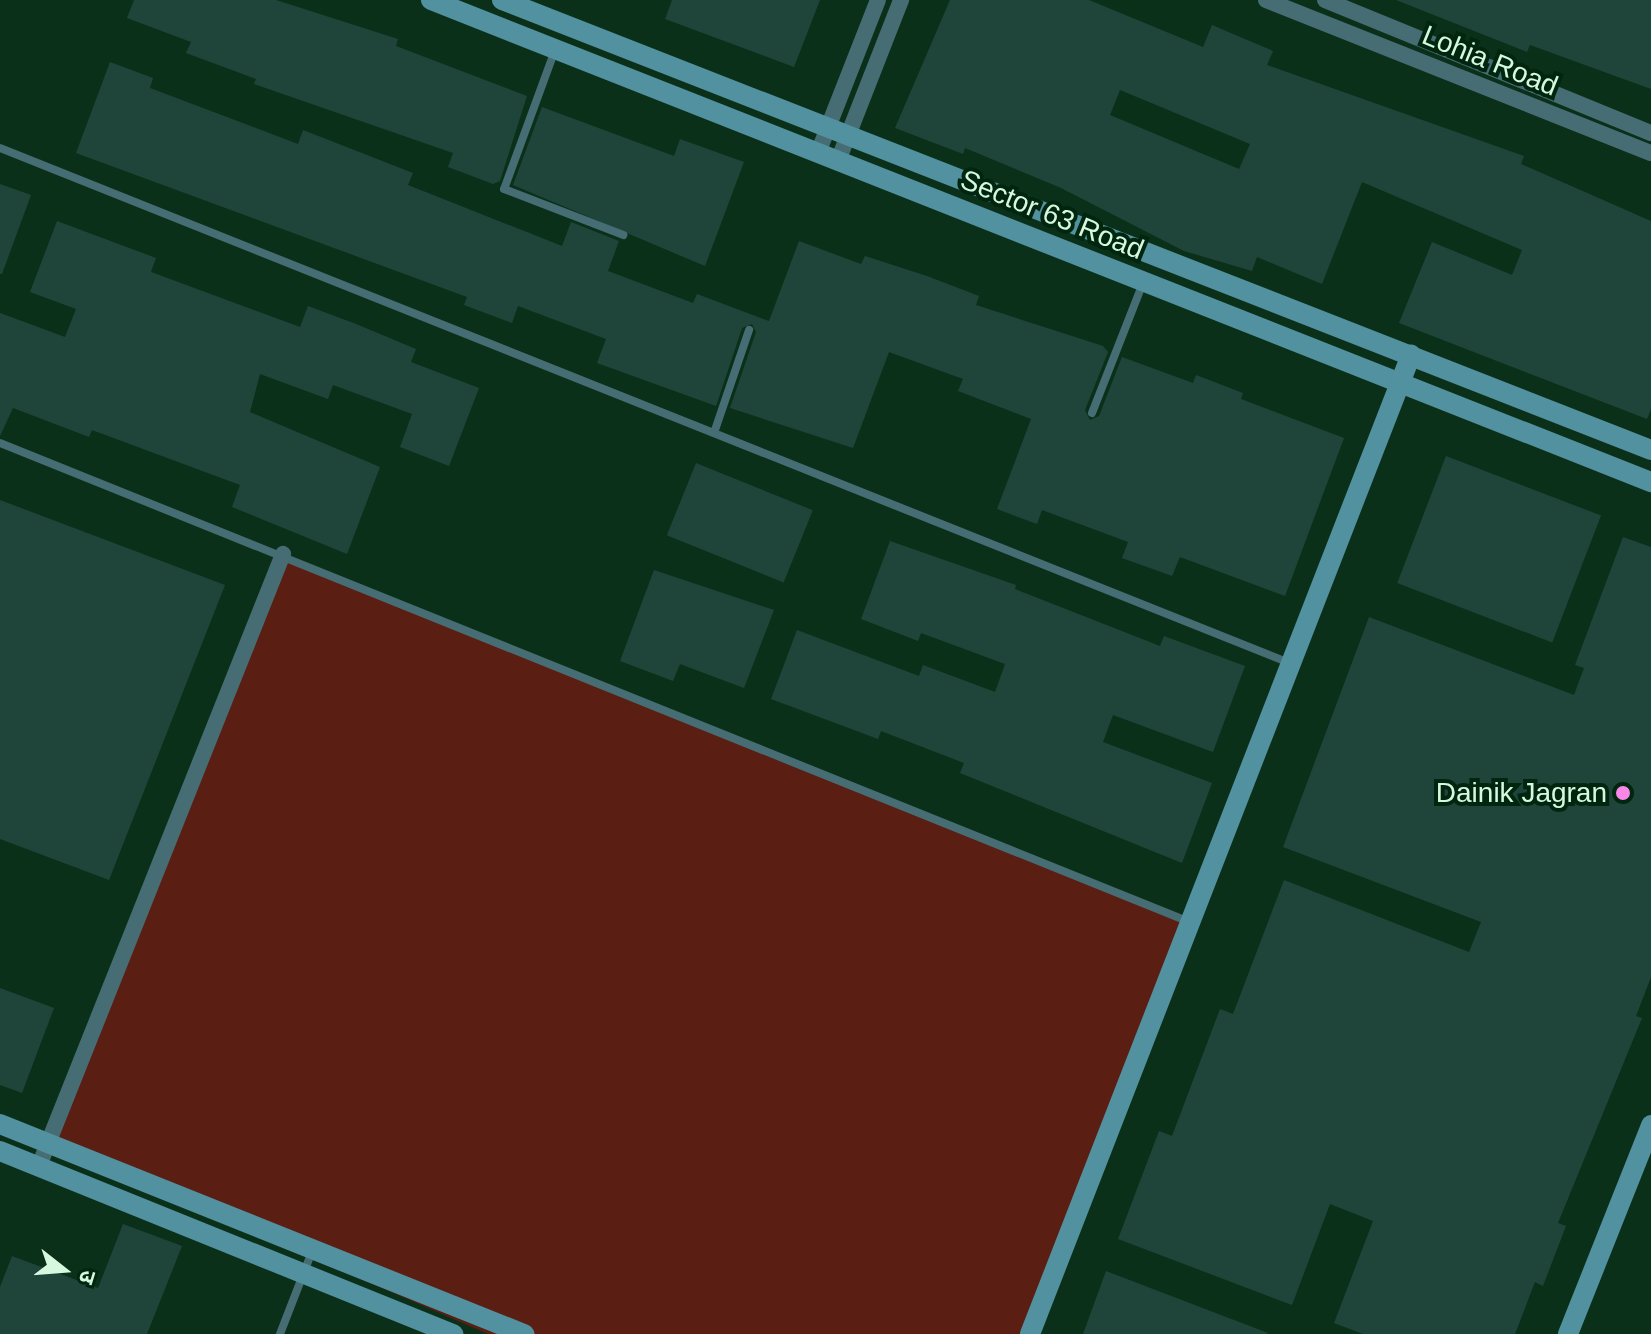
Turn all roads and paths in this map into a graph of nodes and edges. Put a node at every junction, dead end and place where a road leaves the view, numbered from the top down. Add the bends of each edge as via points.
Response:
1 (431, 0) edge
2 (502, 0) edge
3 (878, 0) edge
4 (901, 0) edge
5 (1266, 0) edge
6 (1325, 0) edge
7 (555, 49) junction
8 (828, 127) junction
9 (1651, 133) edge
10 (848, 135) junction
11 (0, 148) edge
12 (818, 153) junction
13 (1651, 153) edge
14 (838, 161) junction
15 (623, 235) dead end
16 (1143, 281) junction
17 (749, 330) dead end
18 (1411, 355) junction
19 (1400, 383) junction
20 (1092, 413) dead end
21 (714, 433) junction
22 (0, 443) edge
23 (1651, 450) edge
24 (1651, 482) edge
25 (283, 554) junction
26 (1292, 664) junction
27 (1191, 923) junction
28 (0, 1124) edge
29 (1651, 1125) edge
30 (48, 1143) junction
31 (0, 1151) edge
32 (39, 1166) junction
33 (313, 1249) junction
34 (303, 1273) junction
35 (280, 1334) edge
36 (454, 1334) edge
37 (524, 1334) edge
38 (1030, 1334) edge
39 (1568, 1334) edge

1 - 7 street, Sector 63 Road
2 - 8 street, Sector 63 Road
3 - 8 street
4 - 10 street
5 - 13 street, Lohia Road
6 - 9 street, Lohia Road
7 - 12 street, Sector 63 Road
7 - 15 lane via 504,189
8 - 10 street, Sector 63 Road
8 - 12 street
10 - 14 street
10 - 18 street, Sector 63 Road
11 - 21 lane
12 - 14 street, Sector 63 Road
14 - 16 street, Sector 63 Road
16 - 19 street, Sector 63 Road
16 - 20 lane
17 - 21 lane
18 - 19 street
18 - 23 street, Sector 63 Road
19 - 24 street, Sector 63 Road
19 - 26 street
21 - 26 lane
22 - 25 lane
25 - 27 lane
25 - 30 street
26 - 27 street
27 - 38 street
28 - 30 street
29 - 39 street
30 - 32 street
30 - 33 street
31 - 32 street
32 - 34 street
33 - 34 lane
33 - 37 street
34 - 35 lane
34 - 36 street

